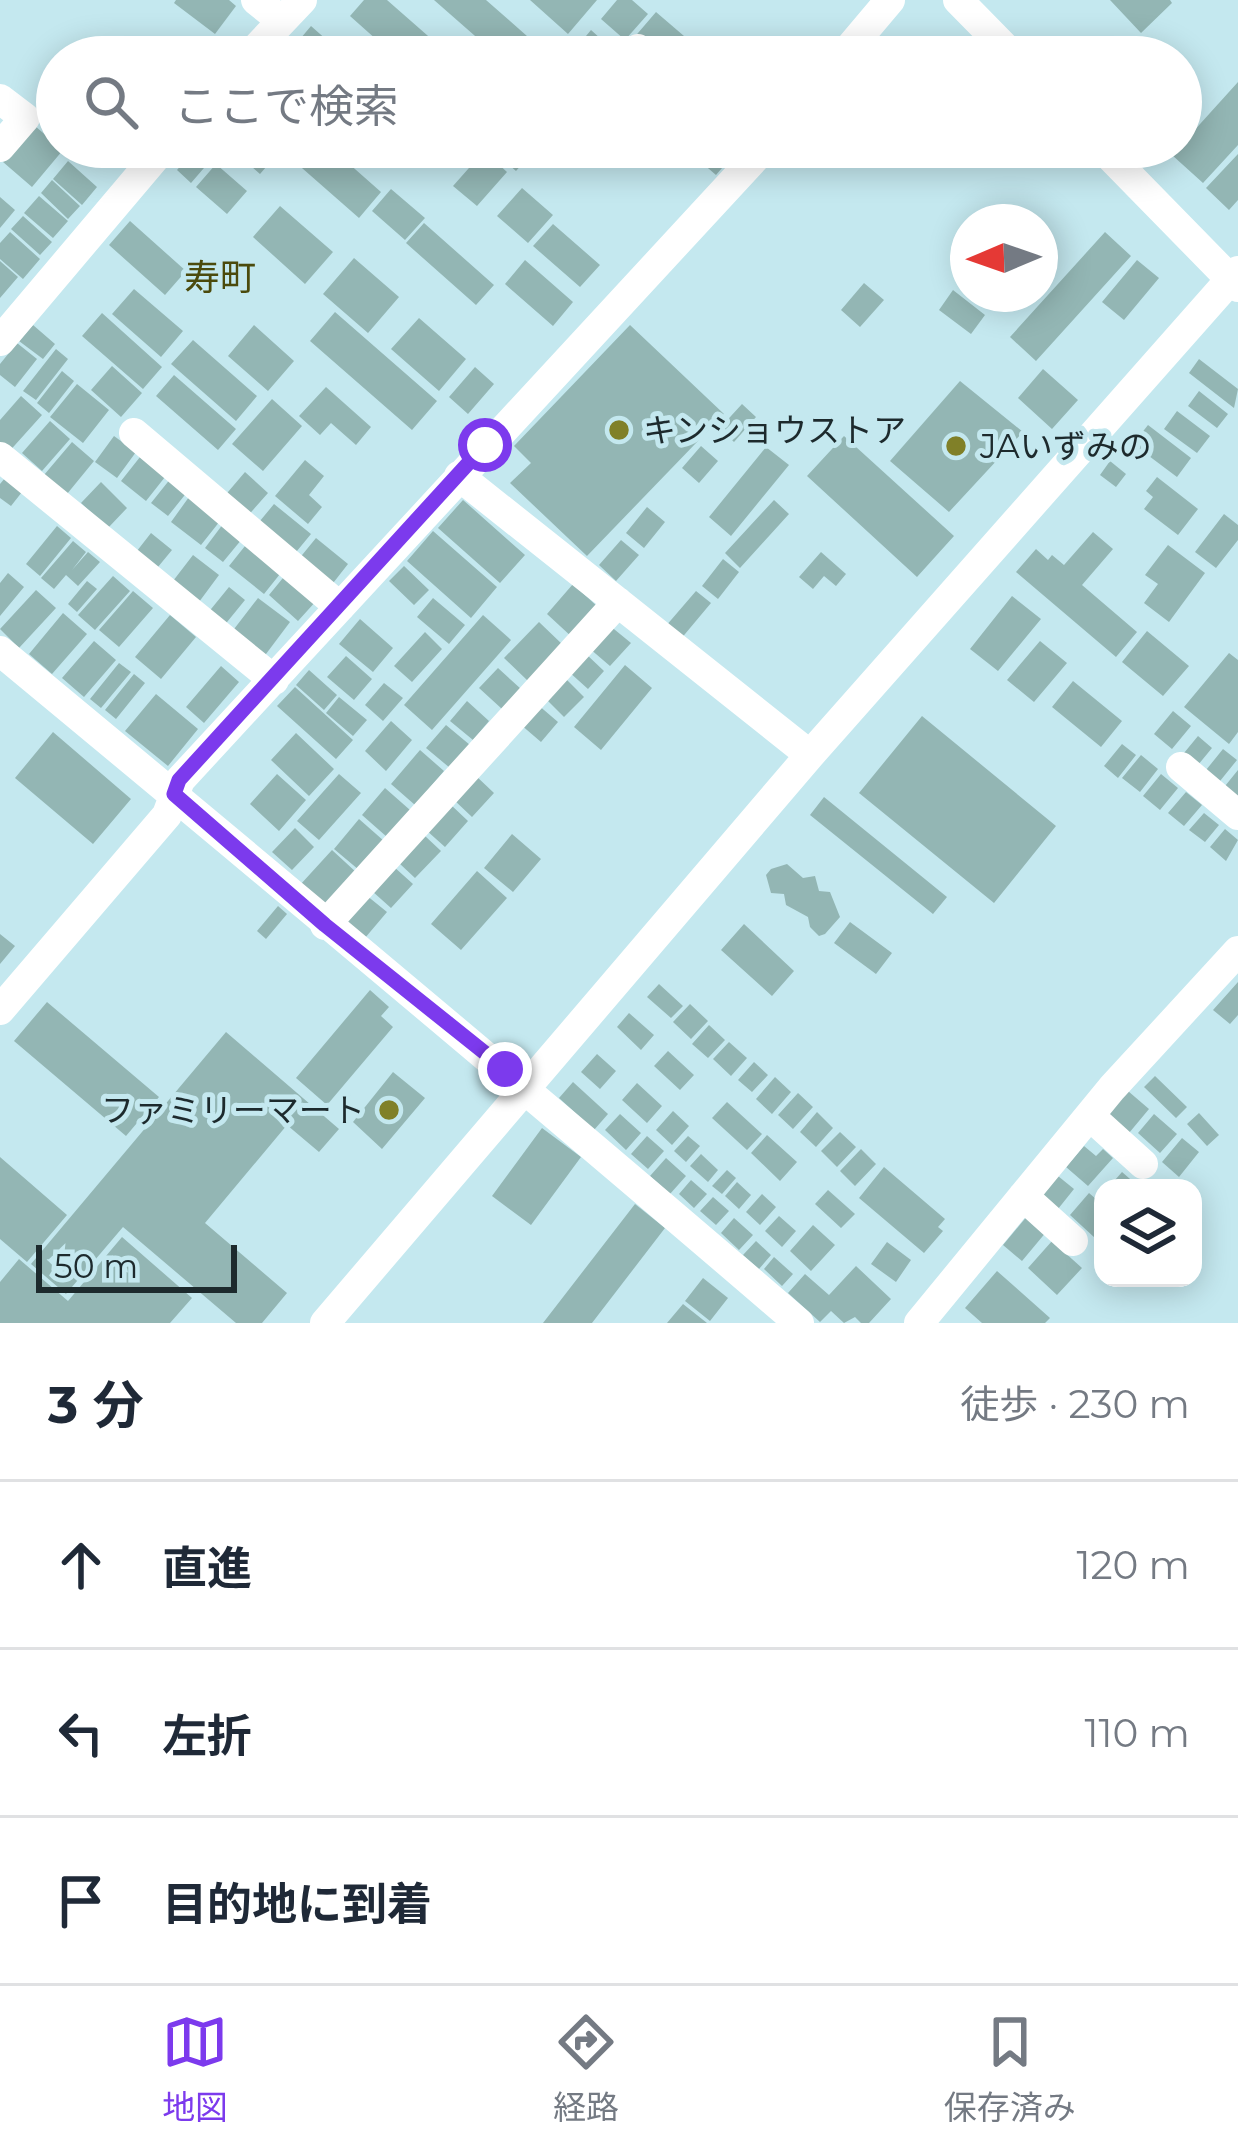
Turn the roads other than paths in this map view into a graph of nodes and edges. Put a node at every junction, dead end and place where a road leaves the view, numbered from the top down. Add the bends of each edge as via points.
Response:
1 (256, 0) edge
2 (890, 0) edge
3 (958, 0) edge
4 (292, 10) edge
5 (268, 36) edge
6 (860, 36) edge
7 (993, 36) edge
8 (0, 99) edge
9 (0, 147) edge
10 (146, 168) edge
11 (742, 168) edge
12 (1122, 168) edge
13 (1236, 280) edge
14 (0, 341) edge
15 (134, 433) dead end
16 (0, 457) edge
17 (459, 476) junction
18 (618, 602) junction
19 (340, 607) junction
20 (0, 650) edge
21 (274, 680) junction
22 (810, 755) junction
23 (1181, 766) dead end
24 (174, 794) junction
25 (1238, 815) edge
26 (325, 925) junction
27 (1238, 953) edge
28 (0, 1010) edge
29 (528, 1088) junction
30 (1090, 1116) junction
31 (1144, 1164) dead end
32 (1023, 1196) junction
33 (1072, 1240) dead end
34 (326, 1323) edge
35 (799, 1323) edge
36 (920, 1323) edge

1 - 4 street
2 - 6 street
3 - 7 street
4 - 5 street
8 - 9 street via 25,118
10 - 14 street
11 - 17 street
12 - 13 street
13 - 22 street
15 - 19 street
16 - 21 street
17 - 18 street
17 - 19 street
18 - 22 street
18 - 26 street
19 - 21 street
20 - 24 street
21 - 24 street
22 - 29 street
23 - 25 street
24 - 26 street
24 - 28 street via 167,814
26 - 29 street
27 - 30 street
29 - 34 street
29 - 35 street
30 - 31 street
30 - 32 street
32 - 33 street
32 - 36 street

